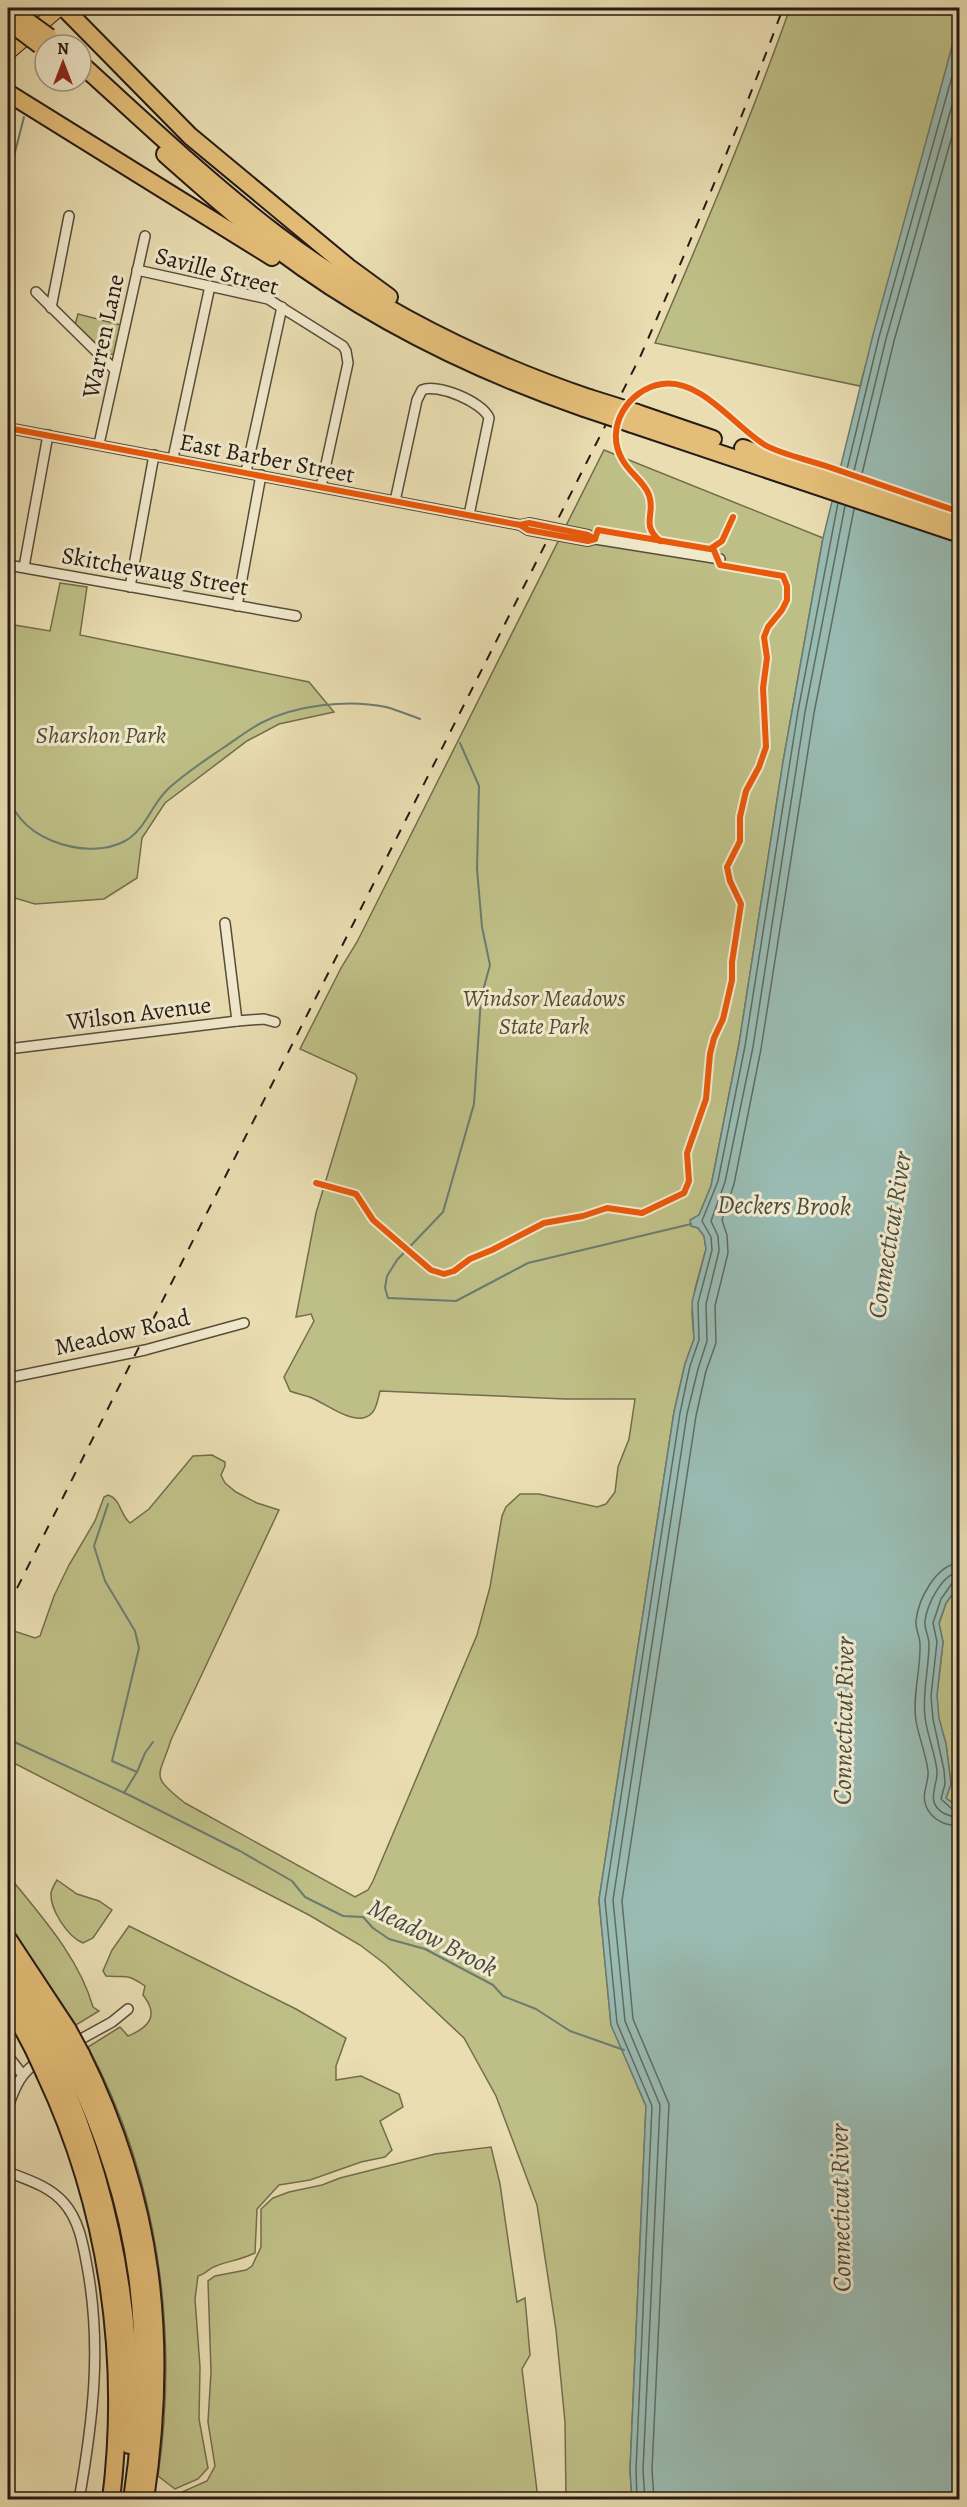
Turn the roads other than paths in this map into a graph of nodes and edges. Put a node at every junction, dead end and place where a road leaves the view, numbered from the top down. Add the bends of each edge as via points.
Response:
1 (9, 8) edge
2 (60, 8) edge
3 (64, 8) edge
4 (8, 21) edge
5 (36, 33) edge
6 (33, 35) edge
7 (8, 53) edge
8 (93, 75) edge
9 (93, 90) edge
10 (8, 93) edge
11 (69, 216) dead end
12 (145, 236) dead end
13 (137, 270) junction
14 (210, 286) junction
15 (36, 292) dead end
16 (282, 307) junction
17 (51, 308) junction
18 (375, 314) junction
19 (470, 351) junction
20 (116, 370) junction
21 (586, 403) junction
22 (8, 428) edge
23 (48, 435) junction
24 (99, 444) junction
25 (154, 455) junction
26 (172, 458) junction
27 (786, 468) junction
28 (246, 472) junction
29 (261, 475) junction
30 (321, 487) junction
31 (395, 501) junction
32 (469, 515) junction
33 (960, 522) edge
34 (960, 534) edge
35 (720, 559) dead end
36 (8, 565) edge
37 (24, 567) junction
38 (130, 587) junction
39 (237, 606) junction
40 (296, 616) dead end
41 (225, 924) dead end
42 (237, 1020) junction
43 (275, 1022) dead end
44 (8, 1049) edge
45 (244, 1323) dead end
46 (8, 1378) edge
47 (8, 1939) edge
48 (8, 1961) edge
49 (8, 1976) edge
50 (8, 2001) edge
51 (128, 2009) dead end
52 (50, 2039) junction
53 (8, 2056) edge
54 (63, 2064) junction
55 (22, 2074) junction
56 (8, 2107) edge
57 (8, 2172) edge
58 (79, 2499) edge
59 (111, 2499) edge
60 (124, 2499) edge
61 (132, 2499) edge
62 (145, 2499) edge

1 - 5 highway, bridge
2 - 7 main road
3 - 19 highway via 206,149 354,272
4 - 6 highway, bridge
8 - 19 highway via 278,236 355,288
9 - 18 highway via 256,232
10 - 18 highway via 334,296
11 - 17 street
12 - 13 street, Warren Lane
13 - 14 street, Saville Street
13 - 20 street, Warren Lane
14 - 16 street, Saville Street via 268,299
14 - 26 street
15 - 17 street
16 - 28 street
16 - 30 street, Saville Street via 346,351 348,363
17 - 20 street
18 - 21 highway via 468,363 526,388
19 - 21 highway
20 - 24 street, Warren Lane
21 - 27 highway, bridge
22 - 23 street, East Barber Street
23 - 24 street, East Barber Street
23 - 37 street
24 - 25 street, East Barber Street
25 - 26 street, East Barber Street
25 - 38 street
26 - 28 street, East Barber Street
27 - 33 highway
27 - 34 highway
28 - 29 street, East Barber Street
29 - 30 street, East Barber Street
29 - 39 street
30 - 31 street, East Barber Street
31 - 32 street, East Barber Street
31 - 32 street via 417,400 422,390 437,387 486,411 489,425
32 - 35 street, East Barber Street via 588,541
36 - 37 street, Skitchewaug Street
37 - 38 street, Skitchewaug Street
38 - 39 street, Skitchewaug Street
39 - 40 street, Skitchewaug Street
41 - 42 street
42 - 43 street, Wilson Avenue
42 - 44 street, Wilson Avenue
45 - 46 street, Meadow Road via 145,1350
47 - 52 highway
48 - 52 highway
49 - 52 highway
50 - 52 highway
51 - 55 street
52 - 54 highway, bridge
52 - 54 highway, bridge
53 - 55 street
54 - 59 highway via 68,2129 89,2191 110,2296 117,2405
54 - 60 highway via 112,2234 121,2283 130,2389
54 - 61 highway via 93,2111 114,2170 138,2279 144,2385
54 - 62 highway via 110,2119 140,2214 150,2265 157,2384
55 - 56 street
57 - 58 street via 57,2197 73,2217 82,2241 93,2301 96,2360 94,2405

